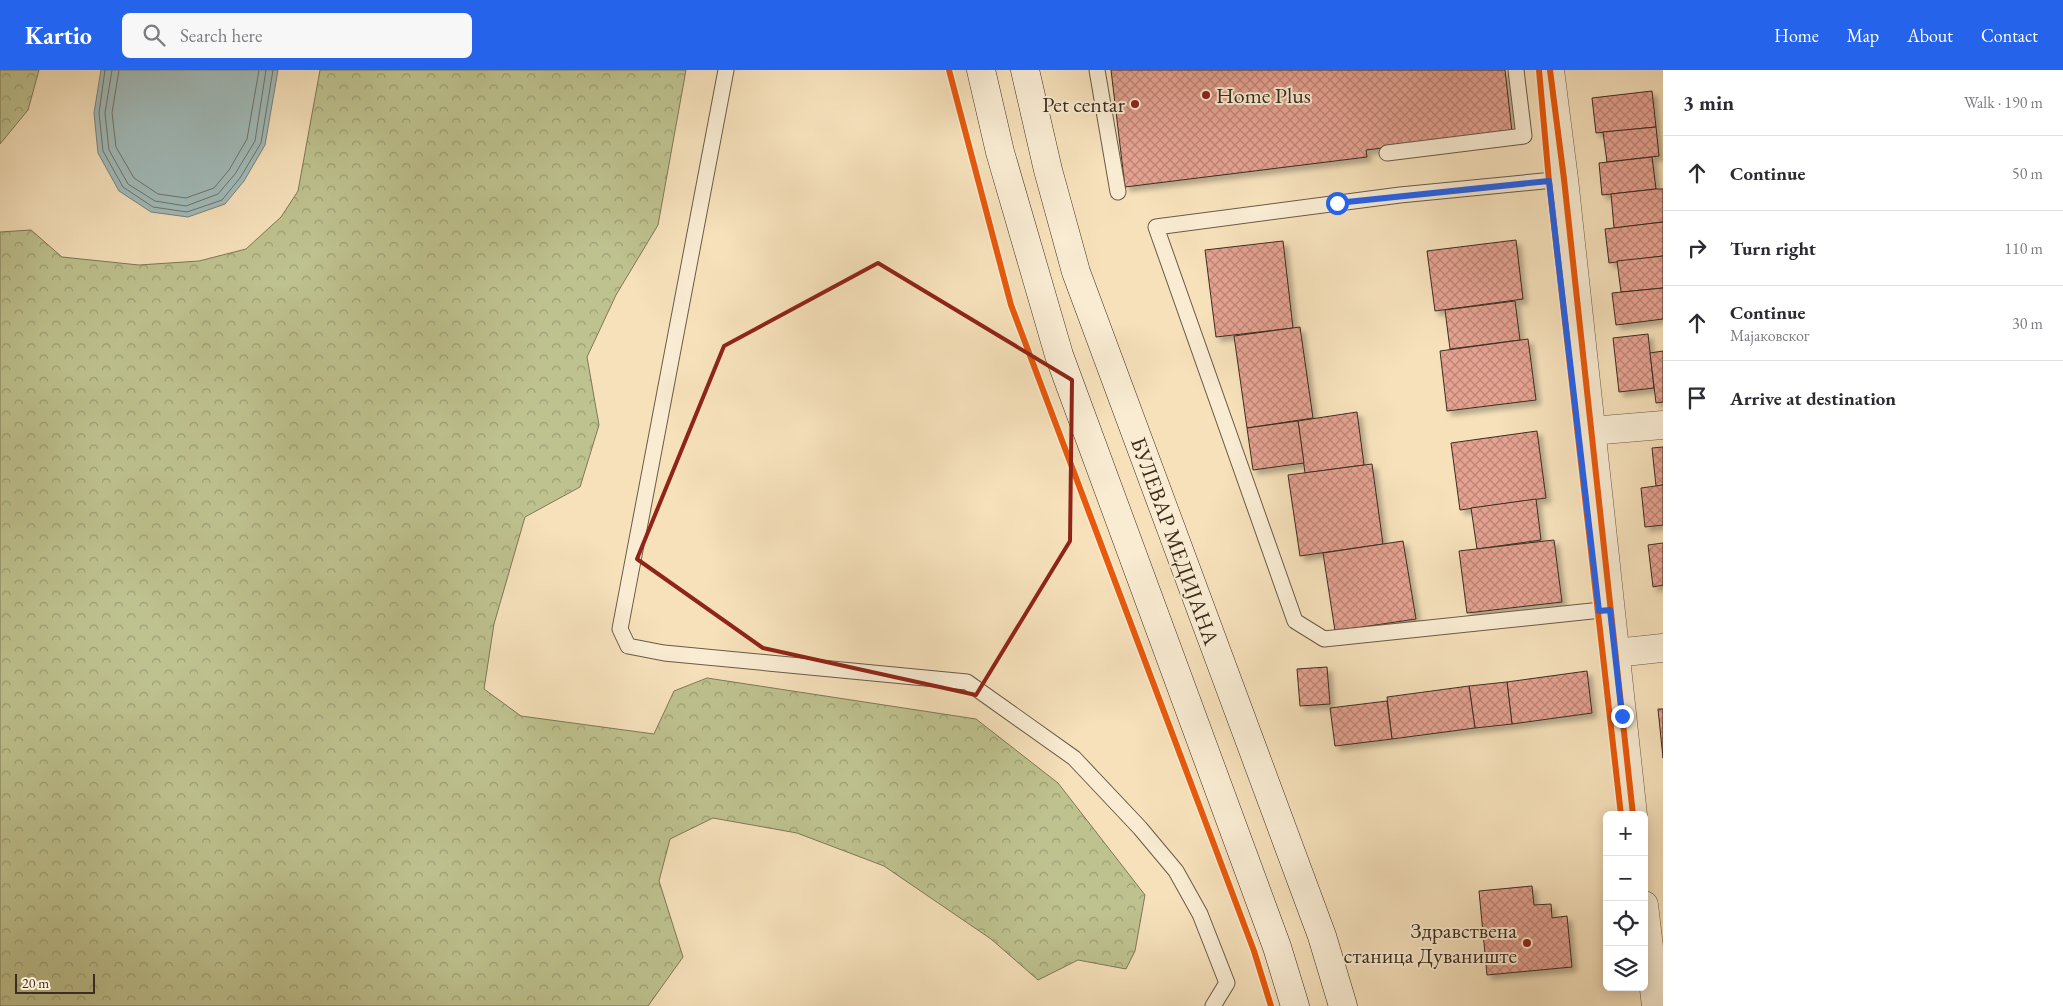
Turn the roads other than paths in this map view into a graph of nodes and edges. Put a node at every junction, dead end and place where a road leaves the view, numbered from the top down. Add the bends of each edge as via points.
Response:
1 (726, 70) edge
2 (981, 70) edge
3 (1097, 70) edge
4 (1516, 70) edge
5 (1550, 70) edge
6 (1028, 76) edge
7 (1387, 153) dead end
8 (1564, 179) junction
9 (1118, 192) dead end
10 (1663, 425) edge
11 (1591, 430) junction
12 (1610, 610) junction
13 (1663, 648) edge
14 (1615, 653) junction
15 (1633, 811) edge
16 (1648, 939) edge
17 (1213, 1006) edge
18 (1295, 1006) edge
19 (1343, 1006) edge
20 (1656, 1006) edge

1 - 17 lane via 620,629 628,646 664,653 967,682 1074,758 1176,871 1200,914 1227,983
2 - 18 main road, БУЛЕВАР МЕДИЈАНА via 1000,152 1060,355 1277,947
3 - 9 lane
4 - 7 lane via 1524,136
5 - 8 main road
6 - 19 main road, БУЛЕВАР МЕДИЈАНА via 1048,170 1076,272 1322,936
8 - 11 main road
8 - 12 lane via 1400,195 1156,227 1295,621 1324,639
10 - 11 main road
11 - 12 main road
12 - 14 main road
13 - 14 main road
14 - 15 main road
16 - 20 main road

